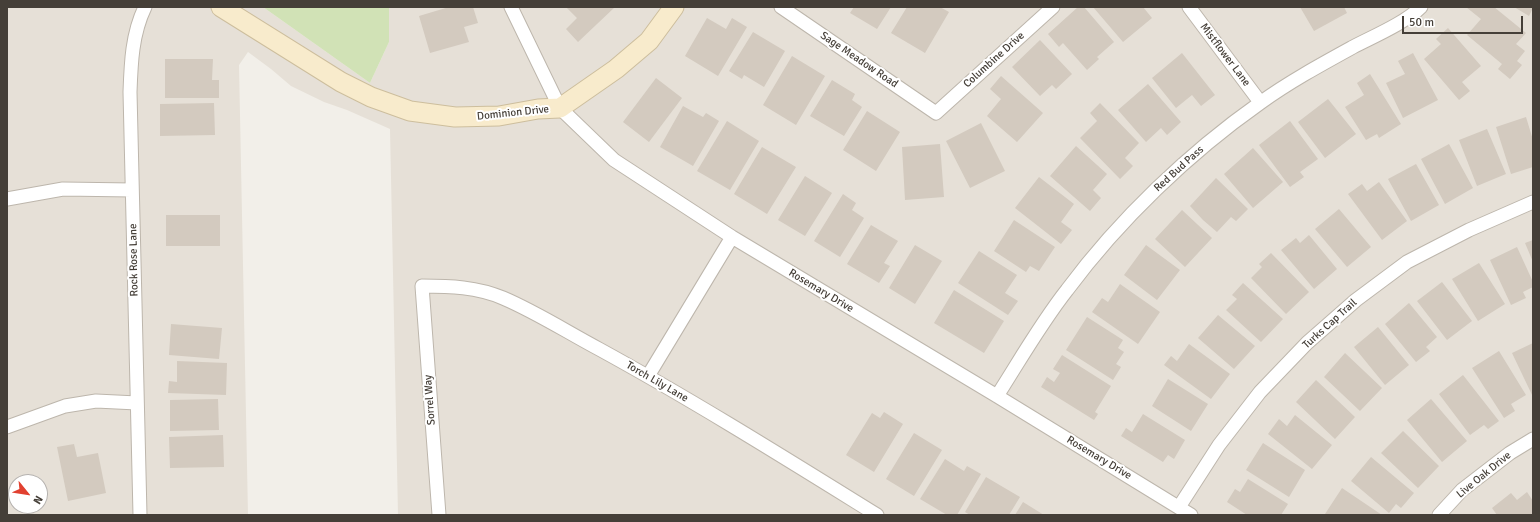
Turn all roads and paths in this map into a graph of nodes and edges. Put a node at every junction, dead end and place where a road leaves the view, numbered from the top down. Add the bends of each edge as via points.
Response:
1 (145, 7) edge
2 (221, 7) edge
3 (511, 7) edge
4 (674, 7) edge
5 (781, 7) edge
6 (1052, 7) edge
7 (1189, 7) edge
8 (1421, 7) edge
9 (1260, 102) junction
10 (560, 108) junction
11 (936, 113) joint
12 (132, 190) junction
13 (7, 199) edge
14 (1533, 202) edge
15 (732, 237) junction
16 (422, 286) joint
17 (648, 376) junction
18 (997, 396) junction
19 (137, 403) junction
20 (7, 427) edge
21 (1533, 439) edge
22 (1179, 507) junction
23 (140, 515) edge
24 (439, 515) edge
25 (877, 515) edge
26 (1191, 515) edge
27 (1439, 515) edge

1 - 12 street, Rock Rose Lane via 138,22 132,52
2 - 10 street, Dominion Drive via 341,82 371,97 410,111 455,117 499,116
3 - 10 street, Rosemary Drive
4 - 10 street, Dominion Drive via 649,41 616,69
5 - 11 street, Sage Meadow Road
6 - 11 street, Columbine Drive
7 - 9 street, Mistflower Lane
8 - 9 street, Red Bud Pass
9 - 18 street, Red Bud Pass via 1180,168 1122,223 1067,290
10 - 15 street, Rosemary Drive via 614,160
12 - 13 street via 64,189
12 - 19 street, Rock Rose Lane
14 - 22 street, Turks Cap Trail via 1469,230 1407,262 1356,300 1307,343 1260,392 1219,445
15 - 17 street
15 - 18 street, Rosemary Drive
16 - 17 street, Torch Lily Lane via 453,286 502,298
16 - 24 street, Sorrel Way
17 - 25 street, Torch Lily Lane
18 - 22 street, Rosemary Drive
19 - 20 street via 96,401 65,406
19 - 23 street, Rock Rose Lane
21 - 27 street, Live Oak Drive via 1510,453 1462,490
22 - 26 street, Rosemary Drive

